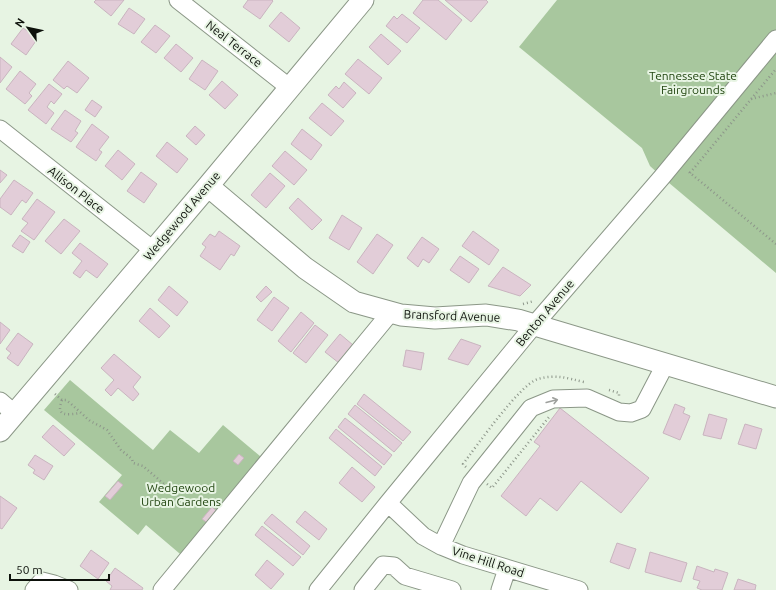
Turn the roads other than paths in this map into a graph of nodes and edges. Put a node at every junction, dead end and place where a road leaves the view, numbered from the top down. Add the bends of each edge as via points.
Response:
1 (178, 0) edge
2 (363, 0) edge
3 (776, 39) edge
4 (290, 88) junction
5 (0, 129) edge
6 (208, 186) junction
7 (153, 250) junction
8 (391, 312) junction
9 (535, 324) junction
10 (666, 363) junction
11 (776, 397) edge
12 (8, 408) edge
13 (0, 431) edge
14 (388, 503) junction
15 (441, 546) junction
16 (507, 568) junction
17 (34, 590) edge
18 (69, 590) edge
19 (162, 590) edge
20 (318, 590) edge
21 (363, 590) edge
22 (452, 590) edge
23 (500, 590) edge
24 (579, 590) edge

1 - 4 street, Neal Terrace
2 - 4 main road, Wedgewood Avenue
3 - 9 street, Benton Avenue
4 - 6 main road, Wedgewood Avenue
5 - 7 street, Allison Place
6 - 7 main road, Wedgewood Avenue
6 - 8 main road, Bransford Avenue via 305,268 354,302
7 - 12 main road, Wedgewood Avenue
8 - 9 main road, Bransford Avenue via 435,318 486,316
8 - 19 street
9 - 10 main road, Bransford Avenue
9 - 14 street, Benton Avenue
10 - 11 main road, Bransford Avenue
15 -> 10 street via 471,483 531,408 553,399 587,398 619,412 631,413 642,409
12 - 13 main road, Wedgewood Avenue
14 - 15 street, Vine Hill Road via 423,536
14 - 20 street, Benton Avenue
15 - 16 street, Vine Hill Road
16 - 23 street
16 - 24 street, Vine Hill Road
17 - 18 street via 42,581
21 - 22 street via 383,565 394,566 406,576

